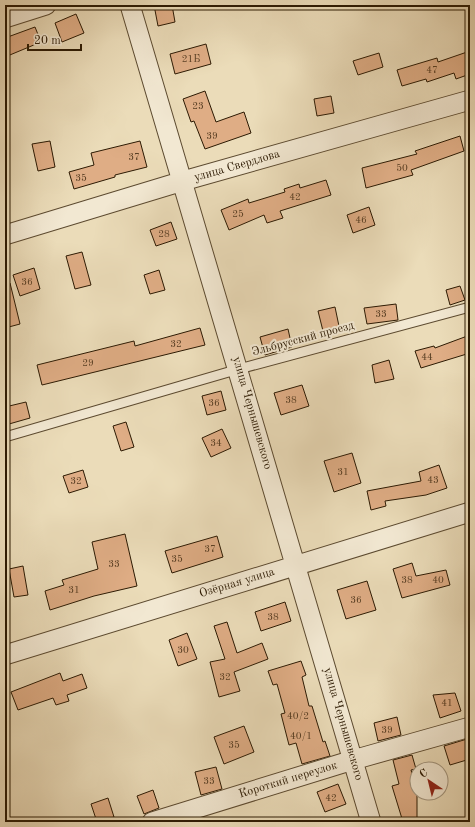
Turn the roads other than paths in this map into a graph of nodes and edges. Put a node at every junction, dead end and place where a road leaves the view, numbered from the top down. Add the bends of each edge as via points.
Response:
1 (46, 5) edge
2 (130, 5) edge
3 (5, 18) edge
4 (470, 100) edge
5 (183, 181) junction
6 (5, 235) edge
7 (470, 307) edge
8 (238, 369) junction
9 (5, 437) edge
10 (470, 512) edge
11 (296, 564) junction
12 (5, 654) edge
13 (470, 727) edge
14 (353, 760) junction
15 (152, 822) edge
16 (371, 822) edge

1 - 3 street
2 - 5 street, улица Чернышевского
4 - 5 street, улица Свердлова
5 - 6 street, улица Свердлова
5 - 8 street, улица Чернышевского
7 - 8 lane, Эльбрусский проезд
8 - 9 lane, Эльбрусский проезд
8 - 11 street, улица Чернышевского
10 - 11 street, Озёрная улица
11 - 12 street, Озёрная улица
11 - 14 street, улица Чернышевского
13 - 14 street, Короткий переулок
14 - 15 street, Короткий переулок
14 - 16 street, улица Чернышевского

